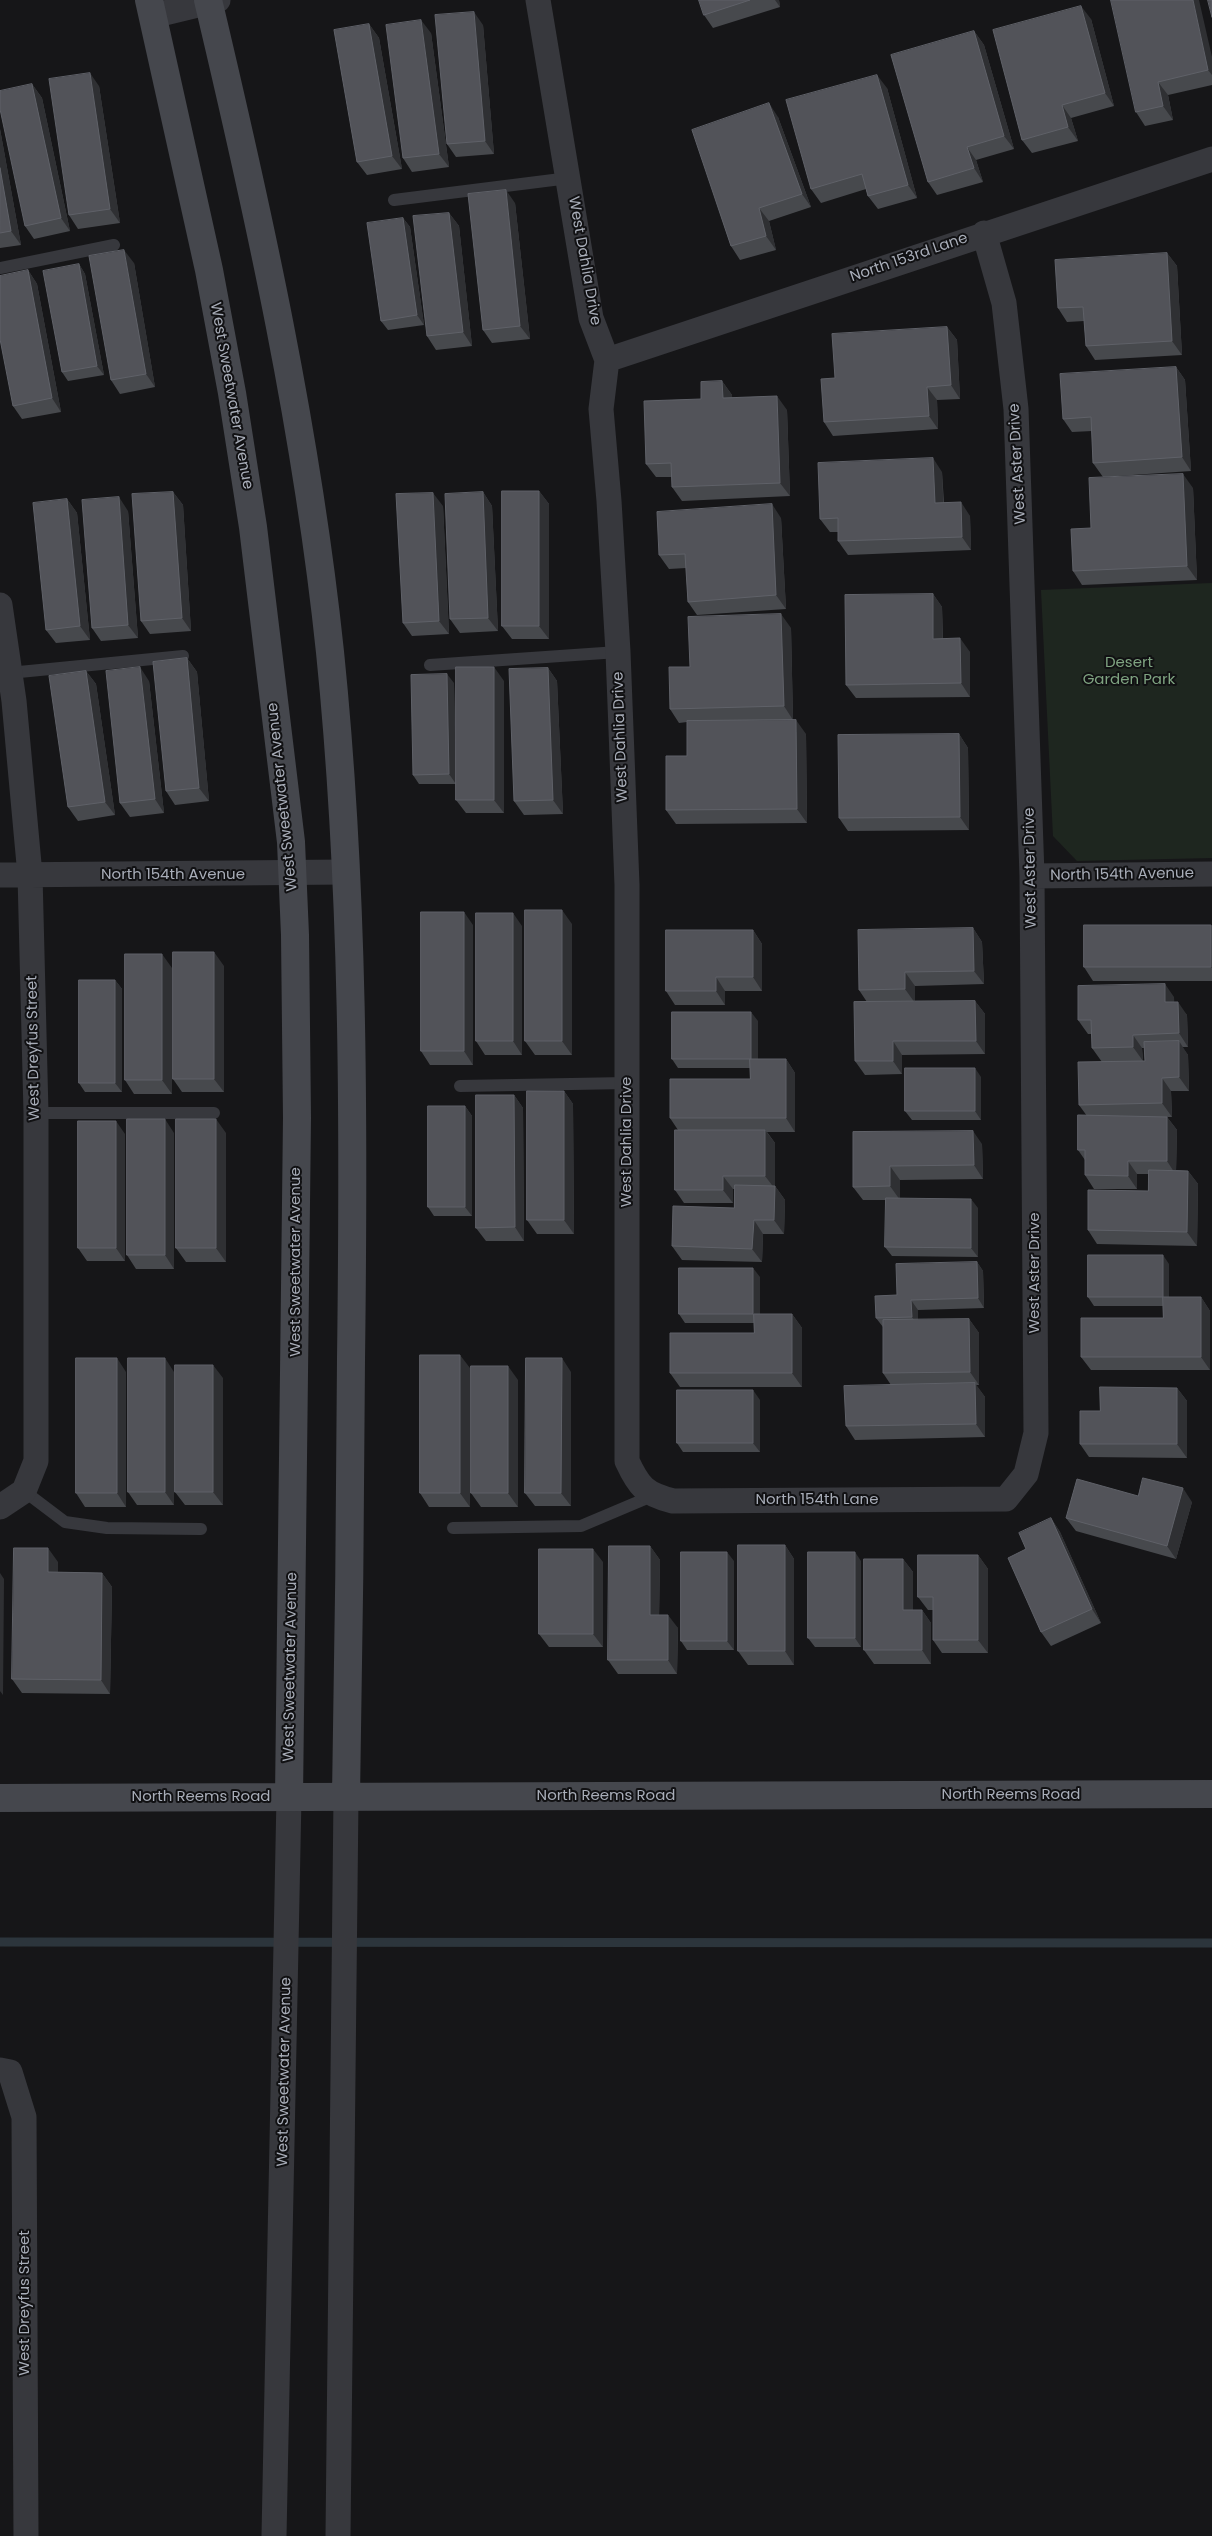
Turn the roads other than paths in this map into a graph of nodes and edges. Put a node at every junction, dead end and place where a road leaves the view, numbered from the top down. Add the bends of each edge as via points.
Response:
1 (538, 0) edge
2 (212, 1) edge
3 (150, 8) edge
4 (1212, 159) edge
5 (569, 178) junction
6 (394, 200) dead end
7 (984, 234) junction
8 (114, 245) dead end
9 (0, 268) edge
10 (607, 360) junction
11 (0, 605) edge
12 (618, 652) junction
13 (183, 656) edge
14 (430, 665) dead end
15 (10, 673) junction
16 (346, 872) junction
17 (292, 874) junction
18 (1212, 874) edge
19 (0, 875) edge
20 (30, 875) junction
21 (1032, 876) junction
22 (627, 1082) junction
23 (460, 1086) dead end
24 (36, 1113) junction
25 (214, 1113) dead end
26 (644, 1488) junction
27 (24, 1491) junction
28 (1006, 1499) joint
29 (0, 1507) edge
30 (453, 1528) dead end
31 (201, 1529) dead end
32 (1212, 1794) edge
33 (289, 1796) junction
34 (346, 1796) junction
35 (0, 1798) edge
36 (5, 2071) edge
37 (26, 2536) edge
38 (274, 2536) edge
39 (338, 2536) edge

1 - 5 street, West Dahlia Drive
2 - 3 street
2 - 16 street via 297,416 329,648
3 - 17 street, West Sweetwater Avenue via 209,270 233,403 253,527 291,842
4 - 7 street, North 153rd Lane
5 - 6 lane
5 - 10 street, West Dahlia Drive via 591,318
7 - 10 street, North 153rd Lane
7 - 21 street, West Aster Drive via 1004,303 1016,409
8 - 9 lane
10 - 12 street, West Dahlia Drive via 601,409
11 - 15 street, West Dreyfus Street
12 - 14 lane
12 - 22 street, West Dahlia Drive via 627,885
13 - 15 lane
15 - 20 street, West Dreyfus Street
16 - 17 street, North 154th Avenue
16 - 34 street via 354,1128
17 - 20 street, North 154th Avenue
17 - 33 street, West Sweetwater Avenue via 297,1128
18 - 21 street, North 154th Avenue
19 - 20 street, North 154th Avenue
20 - 24 street, West Dreyfus Street
21 - 28 street, West Aster Drive via 1036,1433 1026,1474
22 - 23 lane
22 - 26 street, West Dahlia Drive via 627,1462
24 - 25 lane
24 - 27 street, West Dreyfus Street via 36,1461
26 - 28 street, North 154th Lane via 672,1502
26 - 30 lane via 581,1526
27 - 29 street
27 - 31 lane via 66,1522 107,1528
32 - 34 street, North Reems Road
33 - 34 street, North Reems Road
33 - 35 street, North Reems Road
33 - 38 street, West Sweetwater Avenue
34 - 39 street
36 - 37 street, West Dreyfus Street via 24,2117

